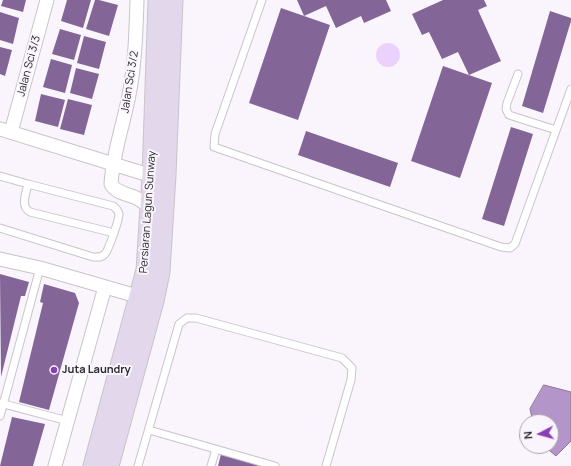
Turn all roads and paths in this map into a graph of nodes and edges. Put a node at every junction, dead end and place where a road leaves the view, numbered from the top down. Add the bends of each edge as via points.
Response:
1 (47, 0) edge
2 (137, 0) edge
3 (158, 0) edge
4 (173, 0) edge
5 (262, 0) edge
6 (518, 74) dead end
7 (571, 89) edge
8 (556, 130) junction
9 (5, 131) edge
10 (112, 163) junction
11 (0, 176) edge
12 (159, 176) junction
13 (28, 184) junction
14 (150, 209) junction
15 (0, 228) edge
16 (114, 233) junction
17 (0, 259) edge
18 (40, 268) junction
19 (105, 287) junction
20 (147, 299) junction
21 (2, 404) edge
22 (0, 416) edge
23 (68, 421) junction
24 (149, 430) junction
25 (216, 449) junction
26 (55, 466) edge
27 (93, 466) edge
28 (109, 466) edge
29 (138, 466) edge
30 (211, 466) edge
31 (276, 466) edge
32 (326, 466) edge

1 - 9 street, Jalan Sci 3/3
2 - 10 street, Jalan Sci 3/2 via 135,53 130,92
3 - 12 main road, Persiaran Lagun Sunway
4 - 12 main road, Persiaran Lagun Sunway
5 - 8 lane via 215,134 214,147 510,248 515,244
6 - 8 lane via 507,103 509,115
7 - 8 lane
9 - 10 street
10 - 12 street
10 - 14 street, Jalan Sci 3/2 via 112,187 140,200
11 - 13 lane
12 - 14 main road, Persiaran Lagun Sunway
12 - 20 main road, Persiaran Lagun Sunway via 160,272
13 - 16 lane via 113,206 119,215
13 - 16 lane via 24,205 26,210
14 - 20 main road, Persiaran Lagun Sunway
15 - 16 lane via 93,257 100,257 106,253
17 - 18 street
18 - 19 street
18 - 21 lane
19 - 20 street
19 - 23 street
20 - 27 main road, Persiaran Lagun Sunway
20 - 28 main road, Persiaran Lagun Sunway
21 - 22 lane
21 - 23 lane
23 - 26 street
24 - 25 lane
24 - 29 lane
24 - 32 lane via 179,324 187,318 196,318 342,358 352,368 352,380
25 - 30 lane
25 - 31 lane

